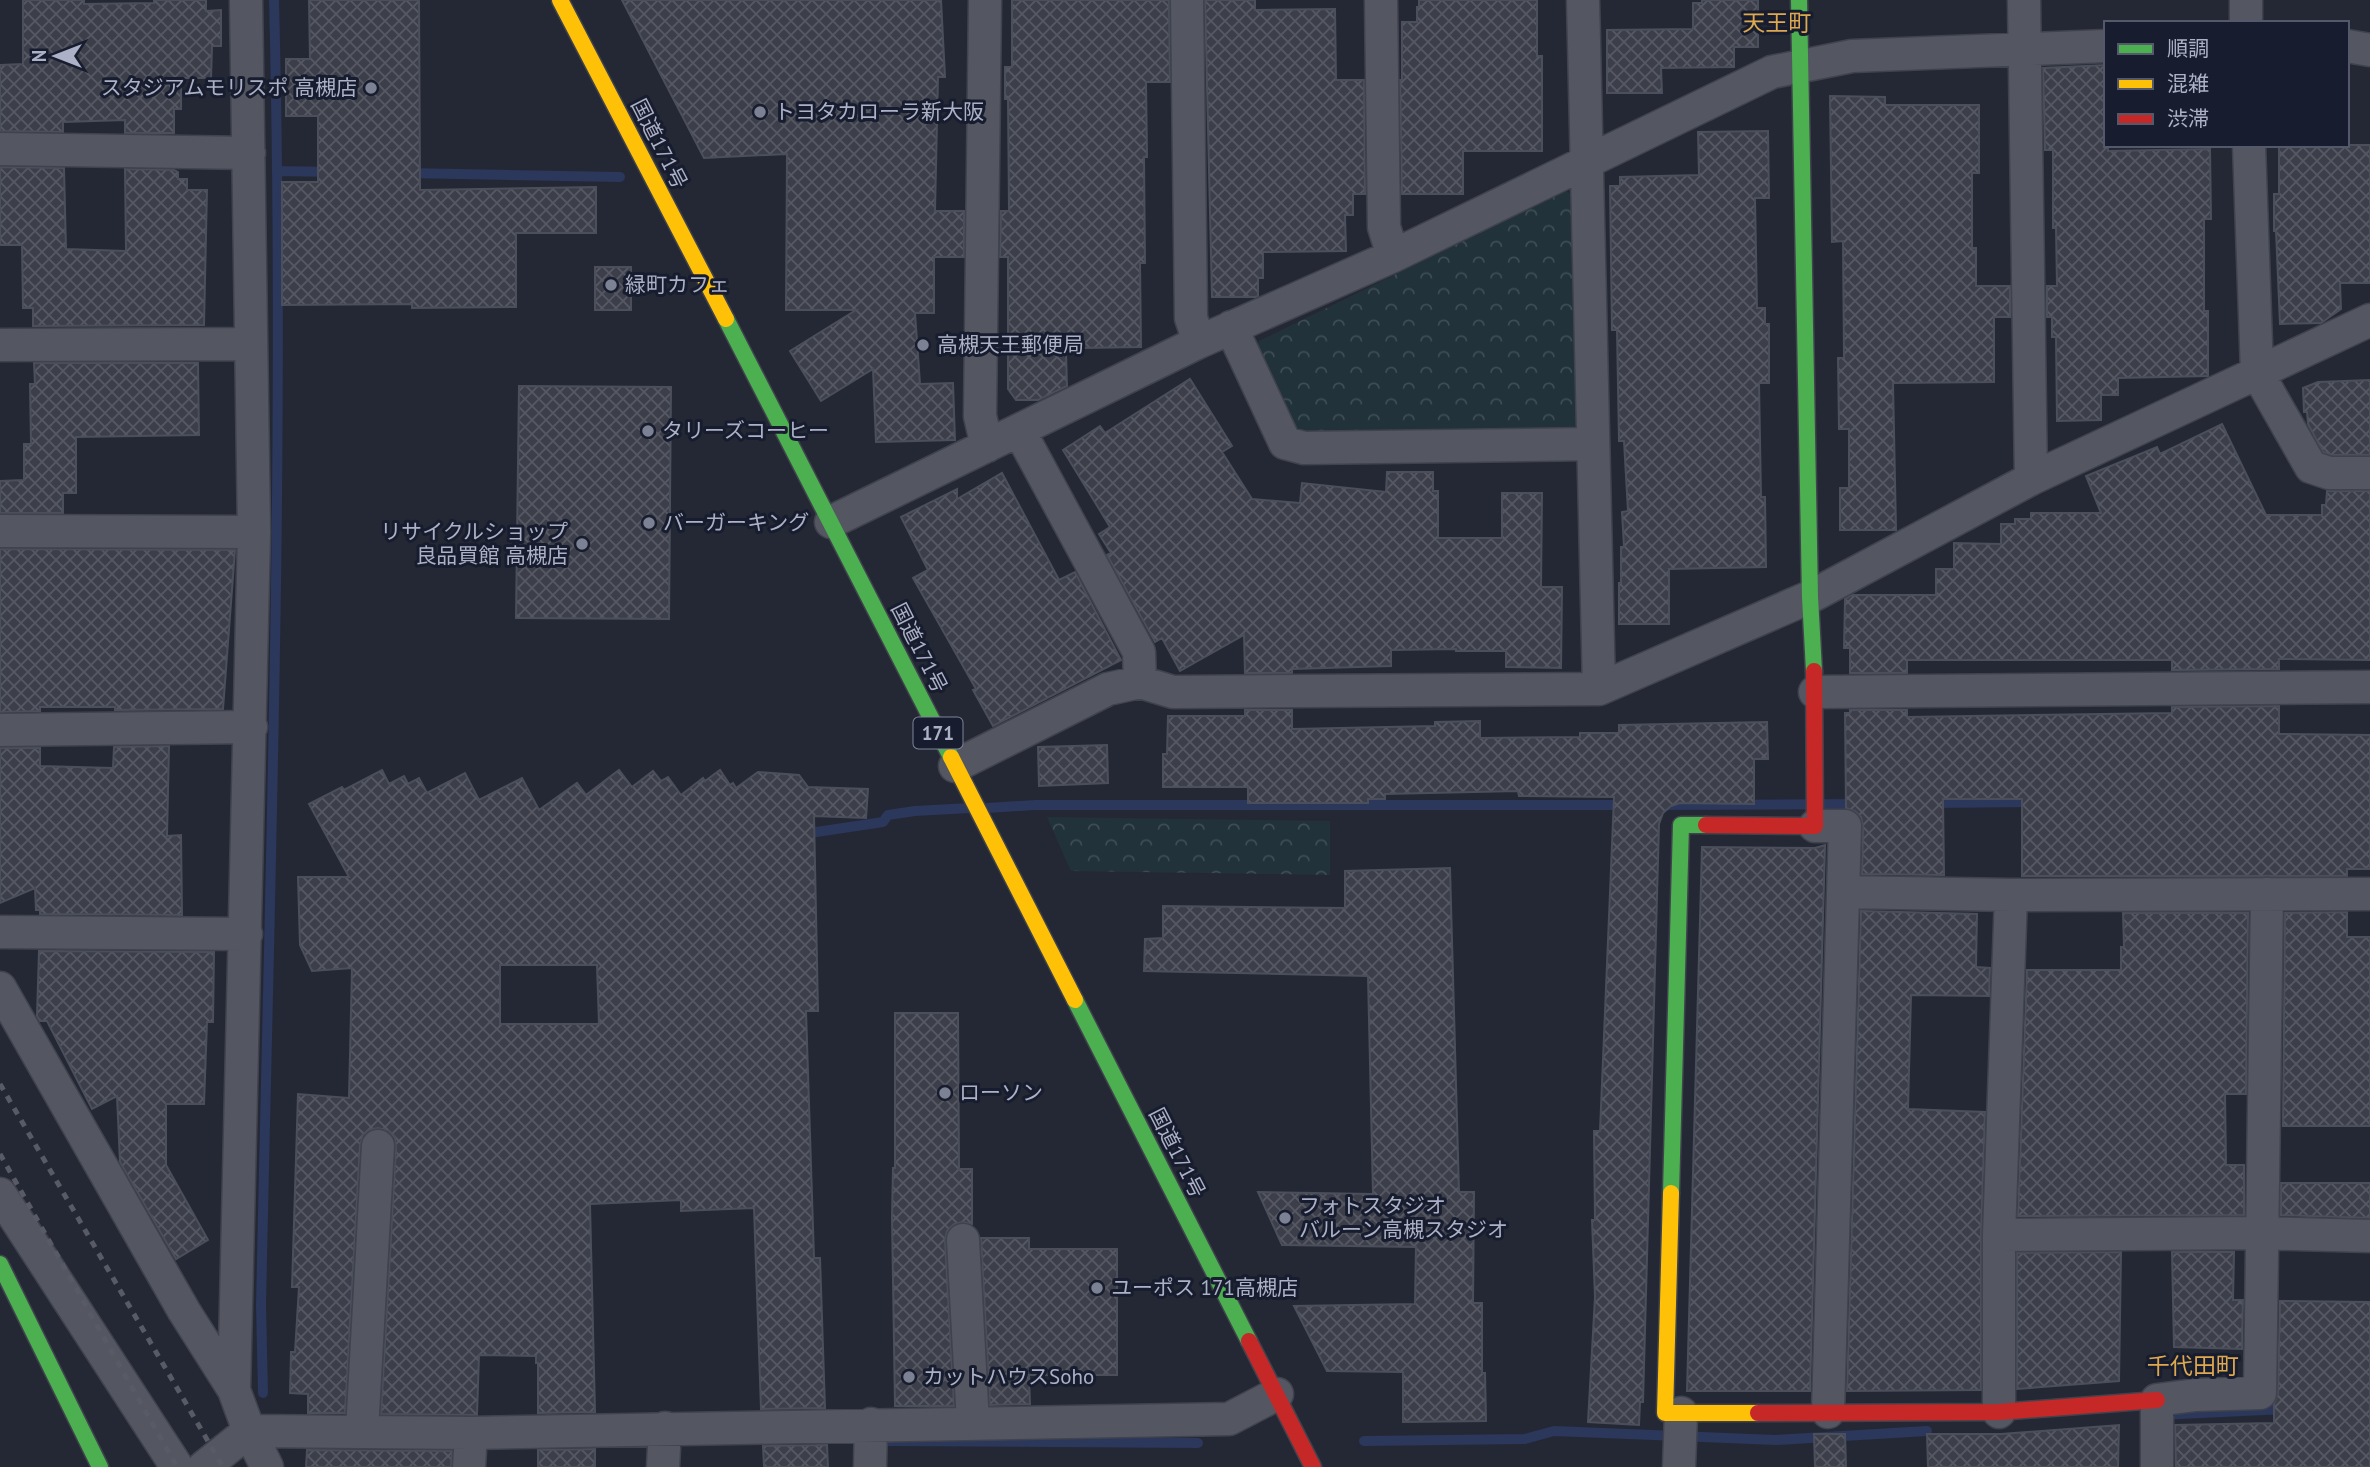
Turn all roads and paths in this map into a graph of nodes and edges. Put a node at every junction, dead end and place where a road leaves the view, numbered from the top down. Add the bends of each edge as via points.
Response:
1 (246, 0) edge
2 (560, 0) edge
3 (985, 0) edge
4 (1187, 0) edge
5 (1381, 0) edge
6 (1583, 0) edge
7 (1799, 0) edge
8 (2024, 0) edge
9 (2246, 0) edge
10 (2246, 21) edge
11 (2104, 46) edge
12 (2349, 46) edge
13 (2025, 50) junction
14 (2370, 50) edge
15 (1801, 66) junction
16 (2249, 147) edge
17 (0, 149) edge
18 (249, 153) junction
19 (1585, 162) junction
20 (1393, 256) junction
21 (2370, 320) edge
22 (1231, 327) junction
23 (1199, 342) junction
24 (251, 344) junction
25 (0, 345) edge
26 (2257, 372) junction
27 (1019, 430) junction
28 (1592, 444) junction
29 (987, 446) junction
30 (2370, 472) edge
31 (2031, 479) junction
32 (831, 522) junction
33 (0, 531) edge
34 (254, 532) junction
35 (1810, 597) junction
36 (1140, 682) junction
37 (2370, 687) edge
38 (1598, 690) junction
39 (1815, 692) junction
40 (251, 727) junction
41 (0, 730) edge
42 (955, 766) junction
43 (1815, 826) junction
44 (1844, 892) junction
45 (2267, 894) junction
46 (2370, 894) edge
47 (2011, 895) junction
48 (0, 932) edge
49 (246, 934) junction
50 (0, 988) edge
51 (378, 1146) dead end
52 (0, 1194) edge
53 (2261, 1233) junction
54 (1999, 1235) junction
55 (2370, 1236) edge
56 (963, 1240) dead end
57 (0, 1264) edge
58 (234, 1390) junction
59 (1277, 1394) junction
60 (2157, 1400) junction
61 (1828, 1412) junction
62 (1999, 1412) junction
63 (1681, 1413) junction
64 (973, 1423) junction
65 (872, 1424) junction
66 (664, 1429) junction
67 (249, 1430) junction
68 (362, 1430) junction
69 (471, 1433) junction
70 (100, 1467) edge
71 (177, 1467) edge
72 (204, 1467) edge
73 (267, 1467) edge
74 (469, 1467) edge
75 (663, 1467) edge
76 (870, 1467) edge
77 (1314, 1467) edge
78 (1679, 1467) edge
79 (2157, 1467) edge

1 - 18 street
2 - 32 main road, 国道171号 / 171
3 - 29 street via 980,416
4 - 23 street via 1191,318
5 - 20 street via 1384,227
6 - 19 street
7 - 15 main road
8 - 13 street
9 - 10 street
11 - 13 street
12 - 14 street
13 - 15 street via 1852,56
13 - 31 street
15 - 19 street via 1772,72
15 - 35 main road
16 - 26 street
17 - 18 street
18 - 24 street
19 - 20 street
19 - 28 street
20 - 22 street
21 - 26 street
22 - 23 street
22 - 28 street via 1285,443 1304,448
23 - 27 street
24 - 25 street
24 - 34 street
26 - 30 street via 2311,467
26 - 31 street
27 - 29 street
27 - 36 street via 1139,652
28 - 38 street
29 - 32 street
31 - 35 street
32 - 42 main road, 国道171号 / 171
33 - 34 street
34 - 40 street
35 - 38 street
35 - 39 main road
36 - 38 street via 1173,692
36 - 42 street via 1108,689
37 - 39 street
39 - 43 main road
40 - 41 street
40 - 49 street
42 - 59 main road, 国道171号 / 171
43 - 44 street via 1845,825
43 - 63 main road via 1681,825 1665,1413
44 - 47 street
44 - 61 street
45 - 46 street
45 - 47 street
45 - 53 street
47 - 54 street
48 - 49 street
49 - 58 street
50 - 58 street
51 - 68 street
52 - 71 street
53 - 54 street
53 - 55 street
53 - 60 street via 2260,1393
54 - 62 street
56 - 64 street
57 - 70 main road
58 - 67 street
59 - 64 street via 1229,1419
59 - 77 main road, 国道171号 / 171
60 - 62 main road
60 - 79 street
61 - 62 main road
61 - 63 main road
63 - 78 street
64 - 65 street
65 - 66 street
65 - 76 street
66 - 69 street
66 - 75 street
67 - 68 street
67 - 72 street
67 - 73 street
68 - 69 street
69 - 74 street

